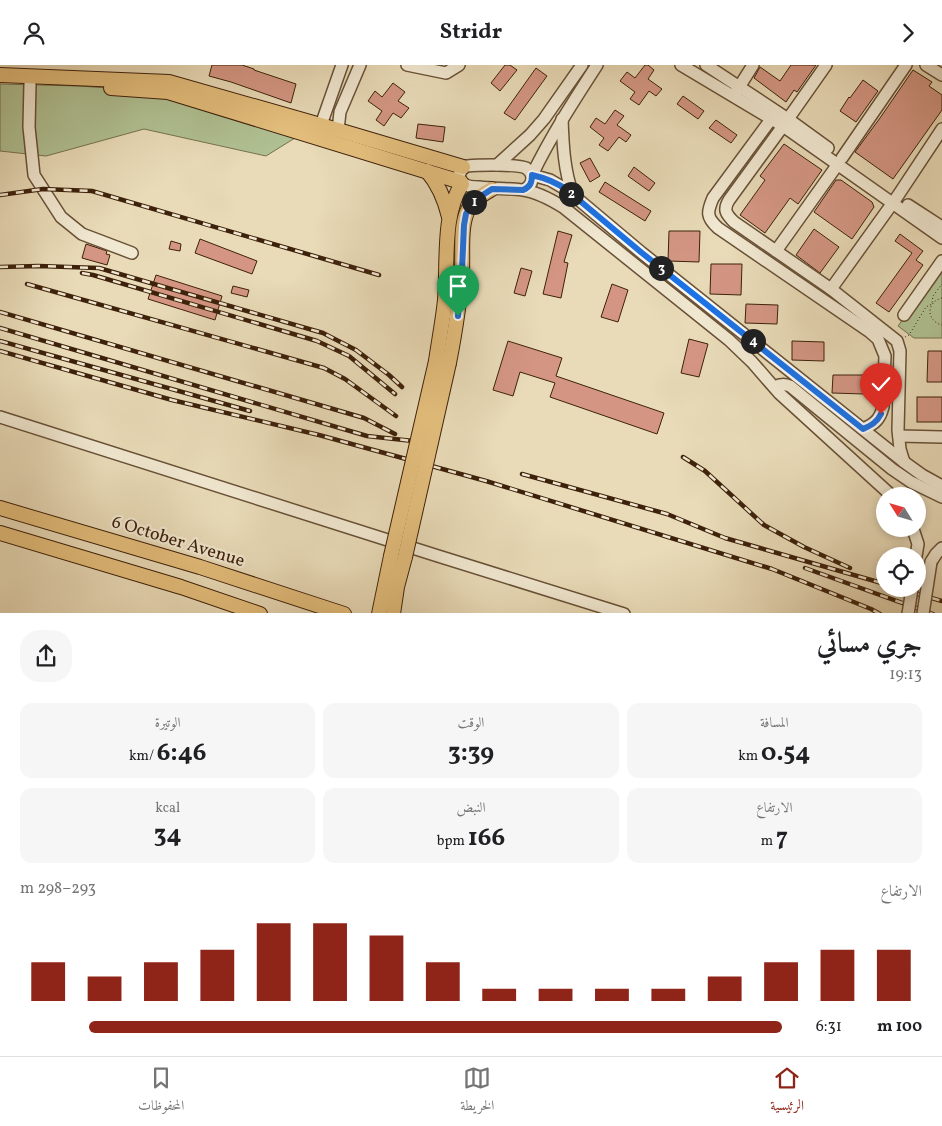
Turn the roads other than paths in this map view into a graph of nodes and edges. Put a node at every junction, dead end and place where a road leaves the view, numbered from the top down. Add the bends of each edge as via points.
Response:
1 (342, 65) edge
2 (360, 65) edge
3 (407, 65) edge
4 (459, 65) edge
5 (582, 65) edge
6 (681, 65) edge
7 (706, 65) edge
8 (753, 65) edge
9 (826, 65) edge
10 (906, 65) edge
11 (926, 65) edge
12 (597, 66) edge
13 (0, 75) edge
14 (942, 75) edge
15 (81, 76) edge
16 (0, 84) edge
17 (30, 84) junction
18 (736, 91) junction
19 (562, 118) junction
20 (772, 118) junction
21 (786, 122) junction
22 (321, 125) junction
23 (942, 129) edge
24 (338, 130) junction
25 (840, 161) junction
26 (497, 165) junction
27 (463, 167) junction
28 (427, 171) junction
29 (532, 175) junction
30 (461, 183) junction
31 (492, 189) junction
32 (523, 190) junction
33 (574, 196) junction
34 (895, 199) junction
35 (726, 212) junction
36 (708, 214) junction
37 (449, 218) junction
38 (942, 227) edge
39 (942, 238) edge
40 (776, 251) junction
41 (132, 253) dead end
42 (942, 261) edge
43 (831, 289) junction
44 (904, 315) dead end
45 (442, 362) junction
46 (787, 368) junction
47 (774, 387) junction
48 (0, 417) edge
49 (863, 429) junction
50 (899, 436) junction
51 (942, 437) edge
52 (904, 461) junction
53 (942, 486) edge
54 (882, 487) edge
55 (942, 497) edge
56 (0, 508) edge
57 (0, 533) edge
58 (942, 548) edge
59 (398, 557) junction
60 (397, 587) junction
61 (911, 597) edge
62 (260, 613) edge
63 (344, 613) edge
64 (378, 613) edge
65 (393, 613) edge
66 (405, 613) edge
67 (624, 613) edge
68 (908, 613) edge
69 (923, 613) edge

1 - 22 street
2 - 24 street via 340,113
3 - 4 street via 446,73
5 - 26 street via 544,119
6 - 18 street
7 - 18 street
8 - 18 street
9 - 21 street
10 - 25 street
11 - 14 street
12 - 19 street
13 - 15 main road
15 - 17 main road
15 - 22 main road via 169,81
15 - 28 main road via 168,92
16 - 17 main road
17 - 41 street via 29,127 34,175 68,223 82,234
18 - 20 street
18 - 21 street
19 - 29 street
19 - 33 street via 564,163
20 - 21 street
20 - 36 street via 713,198
21 - 25 street
21 - 35 street via 728,200
22 - 24 main road
23 - 34 street
24 - 27 main road
25 - 34 street
25 - 40 street
26 - 27 street
26 - 29 street via 522,167
27 - 30 street via 459,177
28 - 30 main road
28 - 37 main road via 441,192
29 - 32 street via 530,185
29 - 33 street via 559,184
30 - 31 street
30 - 37 main road
31 - 32 street
31 - 45 main road via 475,200 466,214 458,316
32 - 47 street via 544,196 563,207 729,340
33 - 46 street
34 - 38 street
34 - 39 street
34 - 43 street
35 - 36 street
35 - 40 street via 734,222
36 - 49 street via 718,227 878,339 885,356 883,407 877,421
37 - 45 main road
40 - 43 street
42 - 44 street
43 - 50 street via 897,341 900,351
45 - 59 main road, bridge
46 - 47 street
46 - 49 street
47 - 54 street
47 - 55 street via 790,386 892,469
48 - 67 street
49 - 52 street
50 - 51 street
50 - 52 street
52 - 53 street
56 - 63 main road, 6 October Avenue
57 - 62 main road
58 - 69 street, bridge via 931,562
59 - 60 main road
59 - 64 main road
60 - 65 main road
60 - 66 main road
61 - 68 street, bridge

